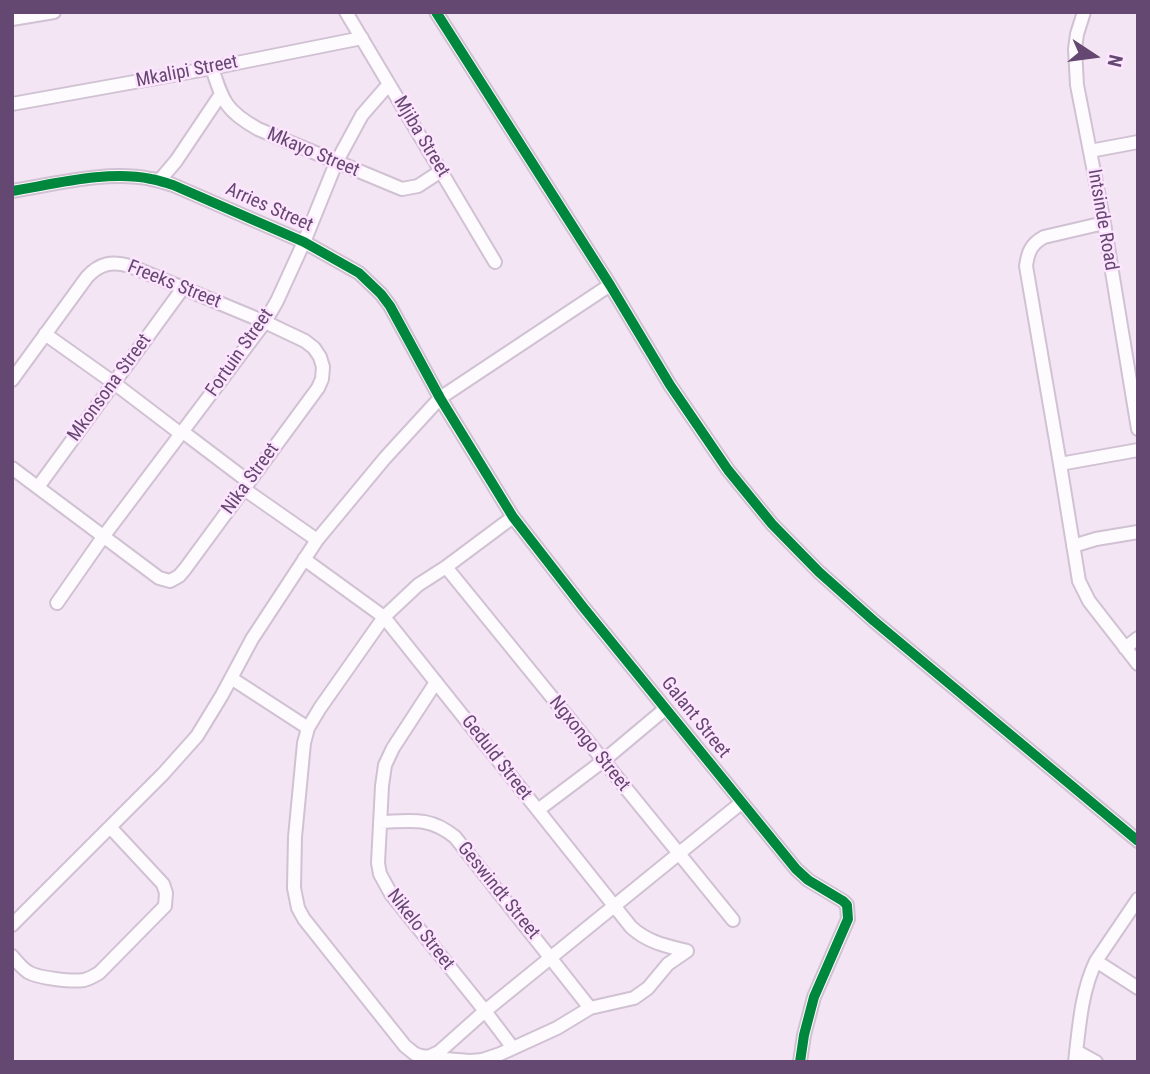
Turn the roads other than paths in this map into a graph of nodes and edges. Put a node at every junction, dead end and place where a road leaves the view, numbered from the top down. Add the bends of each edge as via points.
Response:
1 (54, 12) edge
2 (346, 12) edge
3 (436, 12) edge
4 (1084, 12) edge
5 (12, 19) edge
6 (362, 38) junction
7 (212, 68) junction
8 (389, 84) junction
9 (220, 94) junction
10 (12, 104) edge
11 (1138, 142) edge
12 (1090, 151) junction
13 (336, 163) junction
14 (441, 171) junction
15 (159, 181) junction
16 (12, 191) edge
17 (1104, 223) junction
18 (304, 242) junction
19 (495, 262) dead end
20 (610, 285) junction
21 (183, 288) junction
22 (265, 322) junction
23 (46, 334) junction
24 (12, 380) edge
25 (114, 383) junction
26 (440, 398) junction
27 (1136, 405) edge
28 (1138, 429) edge
29 (182, 433) junction
30 (1138, 450) edge
31 (1060, 464) junction
32 (12, 468) edge
33 (247, 486) junction
34 (38, 487) junction
35 (513, 517) junction
36 (1138, 532) edge
37 (103, 537) junction
38 (317, 540) junction
39 (1073, 546) junction
40 (304, 559) junction
41 (446, 567) junction
42 (58, 603) dead end
43 (384, 617) junction
44 (1138, 638) edge
45 (1125, 648) junction
46 (1138, 664) edge
47 (231, 678) junction
48 (436, 681) junction
49 (665, 709) junction
50 (308, 729) junction
51 (603, 761) junction
52 (741, 803) junction
53 (538, 810) junction
54 (380, 822) junction
55 (110, 827) junction
56 (1138, 841) edge
57 (679, 855) junction
58 (1138, 899) edge
59 (614, 906) junction
60 (733, 920) dead end
61 (12, 925) edge
62 (12, 956) edge
63 (551, 958) junction
64 (1096, 961) junction
65 (1138, 988) edge
66 (590, 1008) junction
67 (485, 1011) junction
68 (513, 1048) junction
69 (434, 1055) junction
70 (1075, 1057) edge
71 (800, 1062) edge
72 (1096, 1062) edge

1 - 5 street
2 - 6 street, Mjiba Street
3 - 20 street
4 - 12 street, Intsinde Road via 1075,67
6 - 7 street, Mkalipi Street
6 - 8 street, Mjiba Street
7 - 9 street, Mkayo Street
7 - 10 street, Mkalipi Street
8 - 13 street, Fortuin Street via 362,115
8 - 14 street, Mjiba Street
9 - 13 street, Mkayo Street via 240,119 258,130
9 - 15 street
11 - 12 street
12 - 17 street, Intsinde Road
13 - 14 street, Mkayo Street via 402,189 418,186
13 - 18 street, Fortuin Street
14 - 19 street, Mjiba Street
15 - 16 street, Arries Street via 107,177
15 - 18 street, Arries Street
17 - 27 street, Intsinde Road
17 - 31 street via 1044,237 1030,247 1027,256
18 - 22 street, Fortuin Street
18 - 26 street, Arries Street via 359,273 381,294
20 - 26 street
20 - 56 street via 728,470 782,534 874,621
21 - 22 street, Freeks Street
21 - 23 street, Freeks Street via 130,266 106,264 87,276
21 - 25 street, Mkonsona Street
22 - 29 street, Fortuin Street
22 - 33 street, Nika Street via 314,348 323,366 322,379
23 - 24 street, Freeks Street
23 - 25 street
25 - 29 street
25 - 34 street, Mkonsona Street
26 - 35 street, Galant Street
26 - 38 street
27 - 28 street, Intsinde Road
29 - 33 street
29 - 37 street, Fortuin Street
30 - 31 street
31 - 39 street
32 - 34 street
33 - 37 street, Nika Street via 185,569 170,581 159,578
33 - 38 street
34 - 37 street
35 - 41 street
35 - 49 street, Galant Street
36 - 39 street
37 - 42 street, Fortuin Street
38 - 40 street
39 - 45 street via 1082,591
40 - 43 street, Geduld Street
40 - 47 street
41 - 43 street via 418,585
41 - 51 street, Ngxongo Street
43 - 48 street, Geduld Street
43 - 50 street
44 - 45 street
45 - 46 street
47 - 50 street
47 - 55 street via 183,753
48 - 53 street, Geduld Street
48 - 54 street, Nikelo Street via 389,757
49 - 51 street
49 - 52 street, Galant Street
50 - 69 street via 295,837 298,908 409,1051
51 - 53 street
51 - 57 street, Ngxongo Street
52 - 57 street
52 - 71 street, Galant Street via 808,880 847,905 848,919 812,1005
53 - 59 street, Geduld Street
54 - 63 street, Geswindt Street via 419,821 446,830 463,845
54 - 67 street, Nikelo Street via 378,863 384,884
55 - 61 street
55 - 62 street via 163,884 164,905 91,978 36,976
57 - 59 street
57 - 60 street, Ngxongo Street
58 - 64 street
59 - 63 street
59 - 66 street, Geduld Street via 638,934 687,951 634,998
63 - 66 street, Geswindt Street
63 - 67 street
64 - 65 street
64 - 70 street via 1085,992
66 - 68 street
67 - 68 street, Nikelo Street
67 - 69 street
68 - 69 street via 471,1061
70 - 72 street

